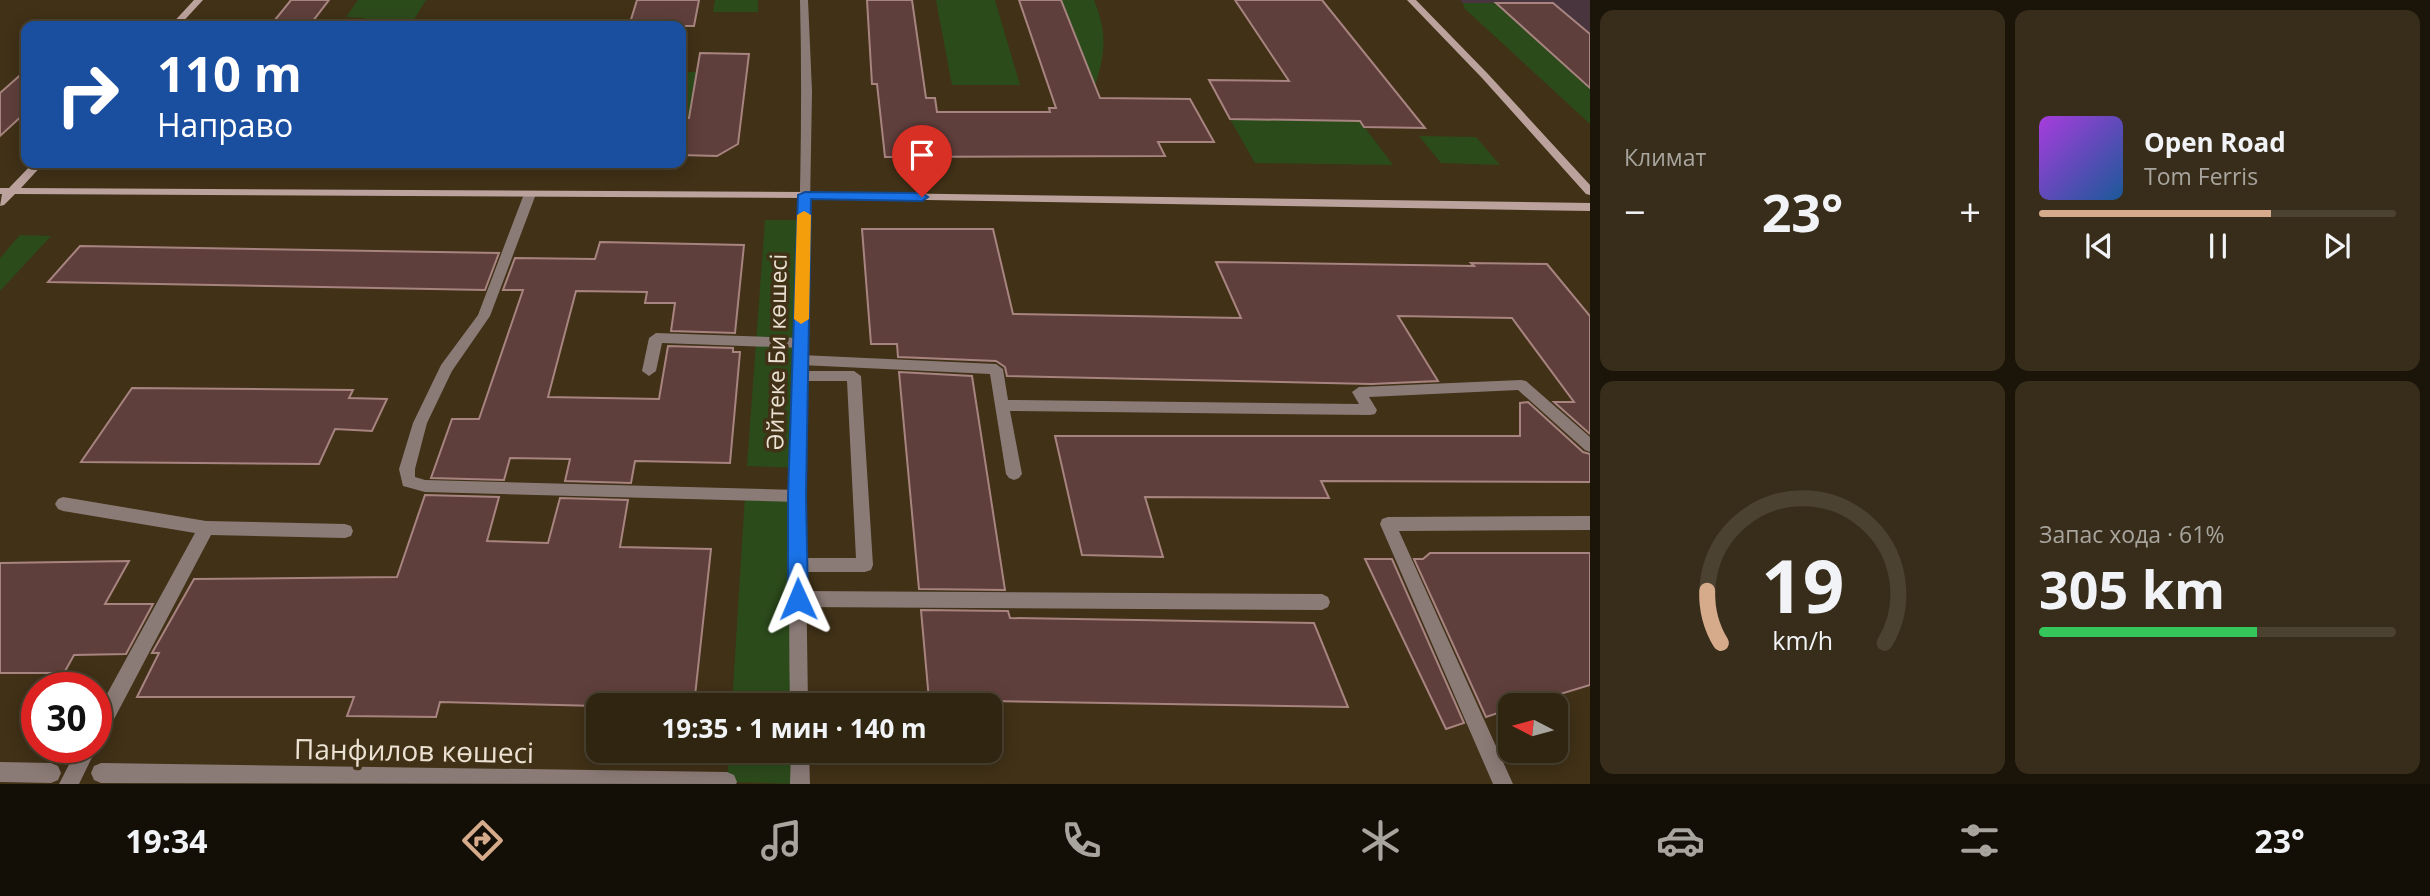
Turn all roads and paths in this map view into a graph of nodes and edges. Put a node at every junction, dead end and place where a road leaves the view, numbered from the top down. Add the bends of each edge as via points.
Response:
1 (200, 0) edge
2 (804, 0) edge
3 (1411, 0) edge
4 (179, 21) edge
5 (33, 168) edge
6 (6, 191) edge
7 (1590, 192) edge
8 (530, 194) junction
9 (805, 195) junction
10 (0, 203) edge
11 (1590, 207) edge
12 (801, 343) junction
13 (801, 368) junction
14 (649, 371) dead end
15 (1002, 405) junction
16 (1590, 446) edge
17 (1014, 474) dead end
18 (797, 496) junction
19 (63, 504) dead end
20 (1590, 523) edge
21 (206, 528) junction
22 (345, 531) dead end
23 (798, 565) junction
24 (798, 599) junction
25 (1321, 602) dead end
26 (799, 693) edge
27 (112, 703) edge
28 (80, 763) edge
29 (800, 763) edge
30 (0, 772) edge
31 (51, 773) dead end
32 (101, 773) dead end
33 (727, 782) edge
34 (69, 784) edge
35 (800, 784) edge
36 (1503, 784) edge

1 - 4 main road
2 - 9 street, Әйтеке Би көшесі
3 - 7 main road
5 - 6 main road
6 - 8 main road
6 - 10 main road
8 - 9 main road
8 - 18 street via 484,316 446,369 420,423 408,481 425,486
9 - 11 main road
9 - 12 street, Әйтеке Би көшесі
12 - 13 street, Әйтеке Би көшесі
12 - 14 street via 656,338
13 - 15 street via 996,369
13 - 18 street, Әйтеке Би көшесі
13 - 23 street via 855,376 866,565
15 - 16 street via 1370,410 1359,392 1521,385
15 - 17 street
18 - 23 street, Әйтеке Би көшесі
19 - 21 street
20 - 36 street via 1388,524
21 - 22 street
21 - 27 street
23 - 24 street, Әйтеке Би көшесі
24 - 25 street
24 - 26 street, Әйтеке Би көшесі
28 - 34 street
29 - 35 street
30 - 31 street
32 - 33 street, Панфилов көшесі

